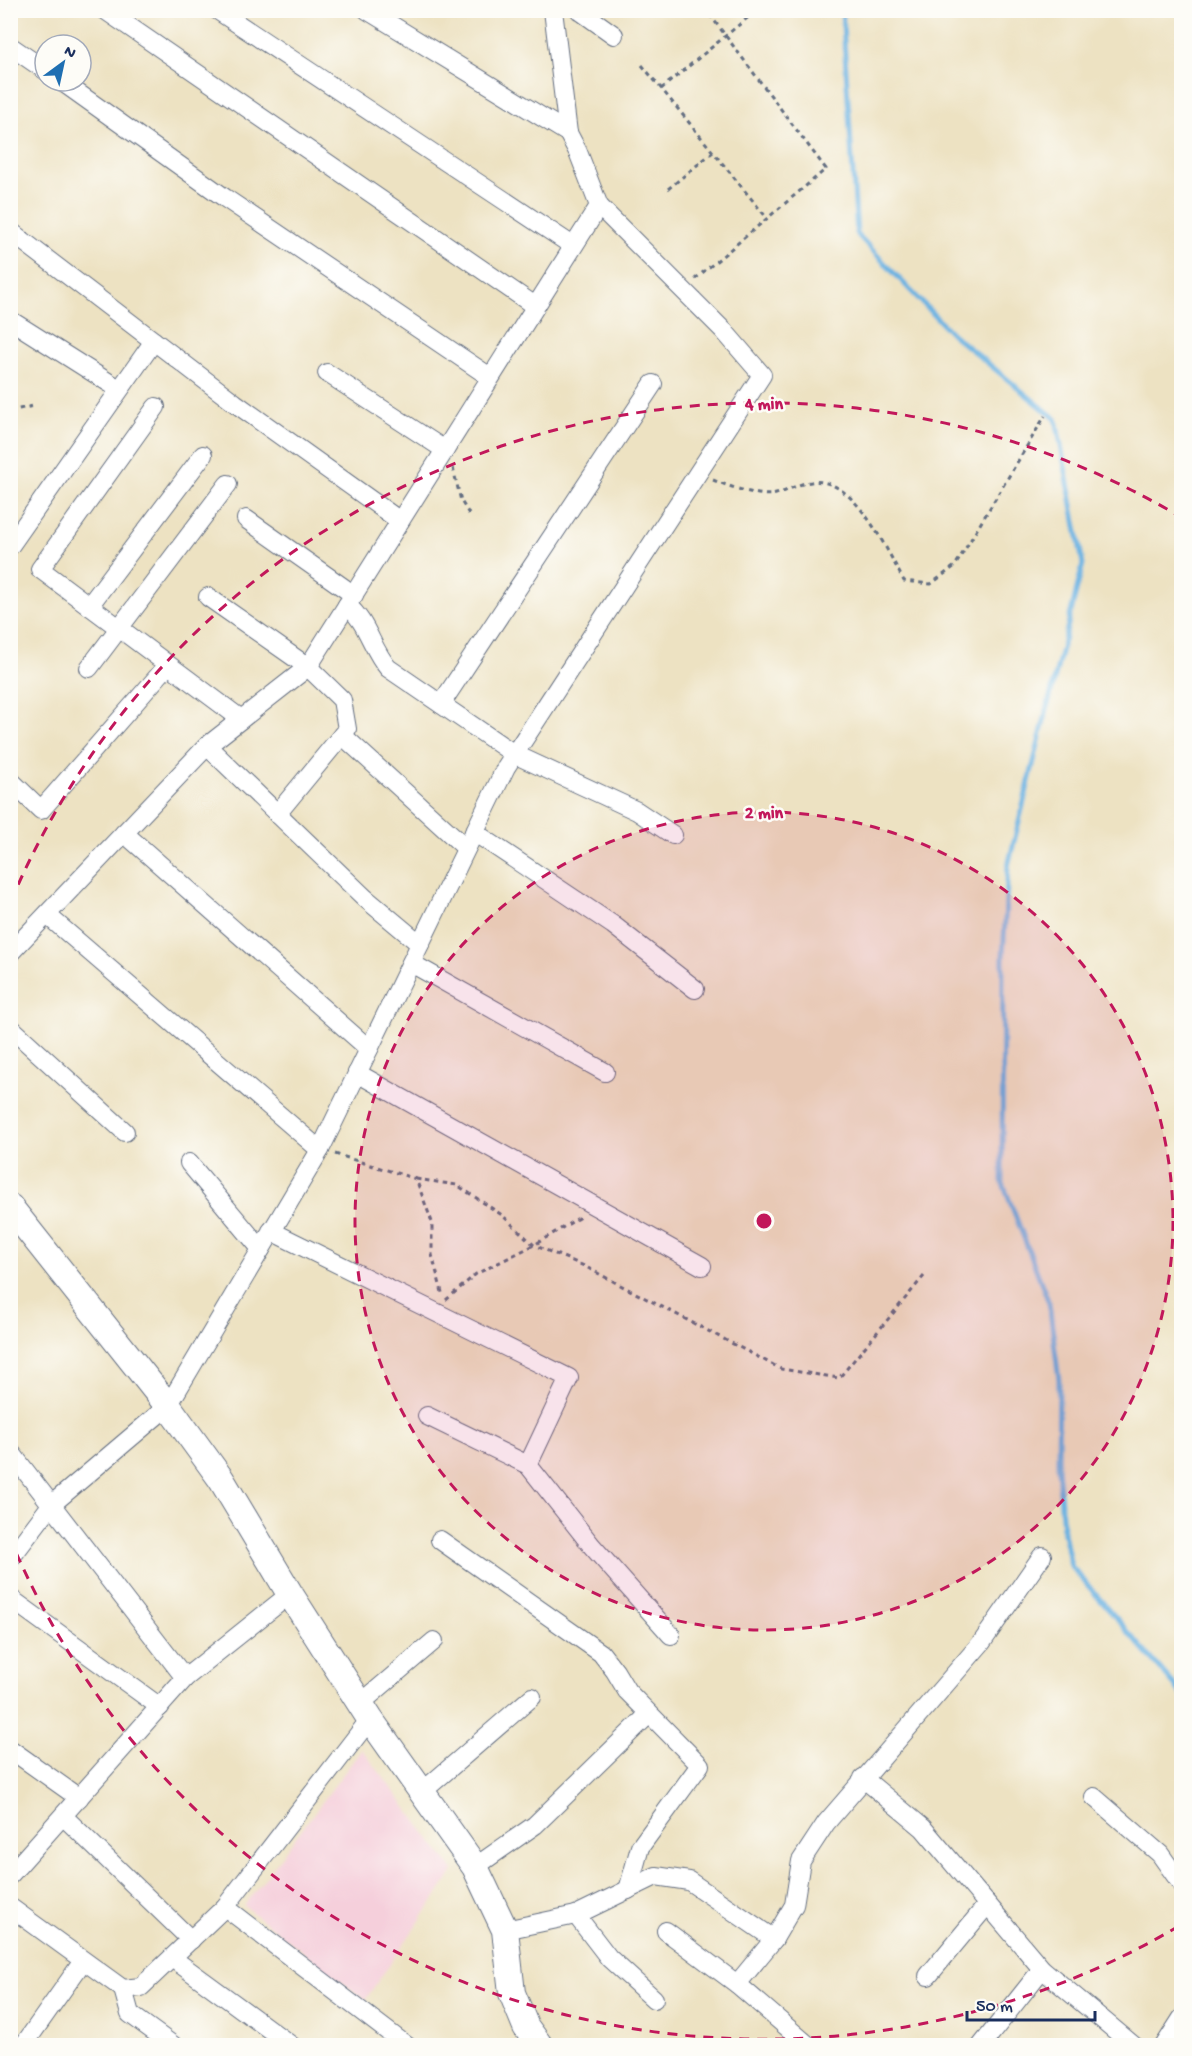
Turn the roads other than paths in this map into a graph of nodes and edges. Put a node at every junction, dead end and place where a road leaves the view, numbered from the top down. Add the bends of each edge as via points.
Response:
1 (105, 10) edge
2 (217, 10) edge
3 (367, 10) edge
4 (553, 10) edge
5 (579, 10) edge
6 (614, 35) dead end
7 (10, 46) edge
8 (33, 62) edge
9 (78, 93) edge
10 (567, 133) junction
11 (599, 206) junction
12 (10, 231) edge
13 (573, 246) junction
14 (535, 306) junction
15 (10, 320) edge
16 (154, 341) junction
17 (327, 373) dead end
18 (490, 377) junction
19 (653, 384) dead end
20 (119, 389) junction
21 (156, 406) dead end
22 (442, 454) junction
23 (203, 455) dead end
24 (228, 484) dead end
25 (246, 519) dead end
26 (400, 521) junction
27 (10, 546) edge
28 (208, 597) dead end
29 (351, 600) junction
30 (89, 606) junction
31 (118, 628) junction
32 (168, 665) junction
33 (308, 667) junction
34 (89, 668) dead end
35 (441, 704) junction
36 (241, 719) junction
37 (342, 735) junction
38 (207, 747) junction
39 (514, 754) junction
40 (10, 780) edge
41 (277, 814) junction
42 (124, 833) junction
43 (673, 835) dead end
44 (470, 840) junction
45 (47, 915) junction
46 (420, 944) junction
47 (10, 953) edge
48 (411, 963) junction
49 (695, 989) dead end
50 (10, 1027) edge
51 (369, 1049) junction
52 (357, 1072) junction
53 (605, 1072) dead end
54 (125, 1132) dead end
55 (320, 1150) junction
56 (189, 1163) dead end
57 (10, 1207) edge
58 (271, 1231) junction
59 (261, 1249) junction
60 (702, 1266) dead end
61 (168, 1406) junction
62 (427, 1416) dead end
63 (10, 1451) edge
64 (528, 1465) junction
65 (51, 1504) junction
66 (440, 1540) dead end
67 (1041, 1556) dead end
68 (10, 1559) edge
69 (290, 1594) junction
70 (10, 1598) edge
71 (671, 1635) dead end
72 (434, 1641) dead end
73 (185, 1678) junction
74 (532, 1697) dead end
75 (160, 1707) junction
76 (365, 1712) junction
77 (649, 1714) junction
78 (10, 1749) edge
79 (863, 1778) junction
80 (422, 1792) junction
81 (1094, 1797) dead end
82 (79, 1798) junction
83 (63, 1816) junction
84 (475, 1867) junction
85 (10, 1875) edge
86 (1182, 1886) edge
87 (628, 1890) junction
88 (987, 1905) junction
89 (10, 1907) edge
90 (225, 1907) junction
91 (576, 1916) junction
92 (506, 1930) junction
93 (666, 1931) dead end
94 (774, 1939) junction
95 (191, 1940) junction
96 (172, 1958) junction
97 (83, 1960) junction
98 (1042, 1969) junction
99 (928, 1976) dead end
100 (738, 1984) junction
101 (123, 1989) junction
102 (654, 1999) dead end
103 (1182, 2018) edge
104 (23, 2046) edge
105 (174, 2046) edge
106 (292, 2046) edge
107 (406, 2046) edge
108 (540, 2046) edge
109 (809, 2046) edge
110 (981, 2046) edge
111 (1134, 2046) edge
112 (1164, 2046) edge

1 - 14 street
2 - 13 street
3 - 10 street
4 - 10 street
5 - 6 street
7 - 8 street
9 - 18 street
10 - 11 street
11 - 13 street
11 - 39 street via 724,331 762,375
12 - 16 street
13 - 14 street
14 - 18 street
15 - 20 street
16 - 20 street
16 - 26 street
17 - 22 street
18 - 22 street
19 - 35 street
20 - 27 street
21 - 30 street via 40,569
22 - 26 street
23 - 30 street
24 - 31 street
25 - 29 street
26 - 29 street
28 - 33 street
29 - 33 street
29 - 35 street via 378,656 388,668
30 - 31 street
31 - 32 street
31 - 34 street
32 - 36 street
32 - 40 street via 40,810
33 - 36 street
33 - 37 street via 342,700 347,729
35 - 39 street
36 - 38 street
37 - 41 street
37 - 44 street
38 - 41 street
38 - 42 street
39 - 43 street via 637,811
39 - 44 street
41 - 46 street
42 - 45 street
42 - 51 street
44 - 46 street
44 - 49 street via 613,925
45 - 47 street
45 - 55 street
46 - 48 street
48 - 51 street
48 - 53 street
50 - 54 street
51 - 52 street
52 - 55 street
52 - 60 street
55 - 58 street
56 - 59 street
57 - 61 main road
58 - 59 street
58 - 64 street via 439,1306 569,1378
59 - 61 street
61 - 65 street
61 - 69 main road via 221,1479
62 - 64 street
63 - 65 street
64 - 71 street via 592,1546
65 - 68 street
65 - 73 street
66 - 77 street via 601,1653 627,1691
67 - 79 street via 982,1642
69 - 73 street
69 - 76 main road
70 - 75 street
72 - 76 street
73 - 75 street
74 - 80 street
75 - 82 street
76 - 80 main road
76 - 90 street
77 - 84 street via 535,1825
77 - 87 street via 700,1765 640,1847
78 - 82 street
79 - 88 street via 923,1828
79 - 94 street via 825,1823 801,1861 794,1905
80 - 84 main road
81 - 86 street via 1160,1854
82 - 83 street
83 - 85 street
83 - 95 street
84 - 92 main road
87 - 91 street
87 - 94 street via 656,1876 689,1881
88 - 98 street
88 - 99 street
89 - 97 street
90 - 95 street
90 - 107 street
91 - 92 street
91 - 102 street via 609,1958
92 - 108 main road via 512,1993 526,2027
93 - 100 street
94 - 100 street
95 - 96 street
96 - 101 street via 141,1987
96 - 106 street
97 - 101 street
97 - 104 street
98 - 110 street
98 - 111 street
100 - 109 street
101 - 105 street via 130,2014
103 - 112 street

